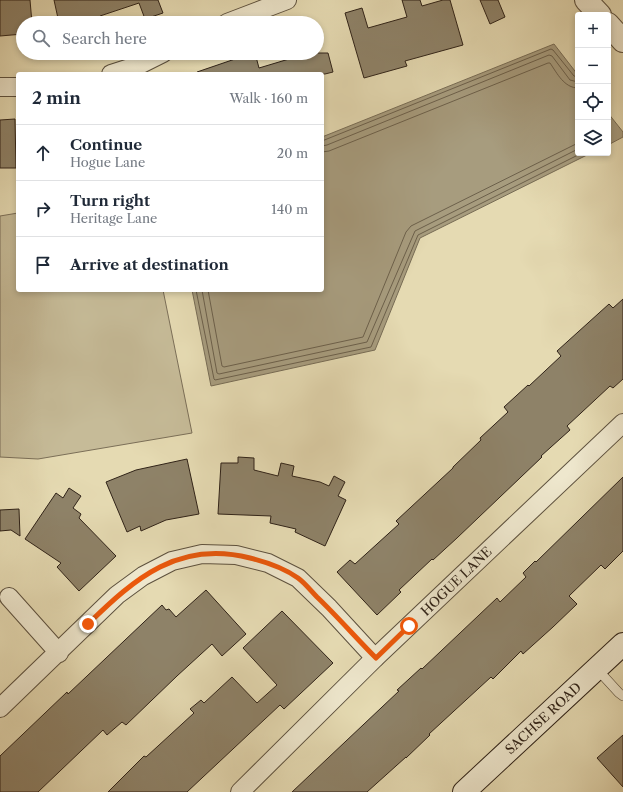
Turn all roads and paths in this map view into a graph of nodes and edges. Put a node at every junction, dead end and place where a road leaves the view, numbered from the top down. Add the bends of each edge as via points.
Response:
1 (287, 0) edge
2 (586, 0) edge
3 (597, 12) edge
4 (245, 16) edge
5 (611, 27) edge
6 (623, 40) edge
7 (149, 60) edge
8 (117, 72) edge
9 (0, 87) edge
10 (16, 87) edge
11 (623, 423) edge
12 (9, 598) dead end
13 (623, 644) edge
14 (59, 653) junction
15 (376, 658) junction
16 (596, 669) junction
17 (623, 696) edge
18 (0, 708) edge
19 (240, 792) edge
20 (464, 792) edge

1 - 4 street
2 - 3 main road
5 - 6 main road
7 - 8 street
9 - 10 street
11 - 15 street, HOGUE LANE
12 - 14 street
13 - 16 main road, SACHSE ROAD
14 - 15 street via 118,596 143,576 172,561 202,554 242,556 268,563 298,578
14 - 18 street
15 - 19 street, HOGUE LANE
16 - 17 lane
16 - 20 main road, SACHSE ROAD

